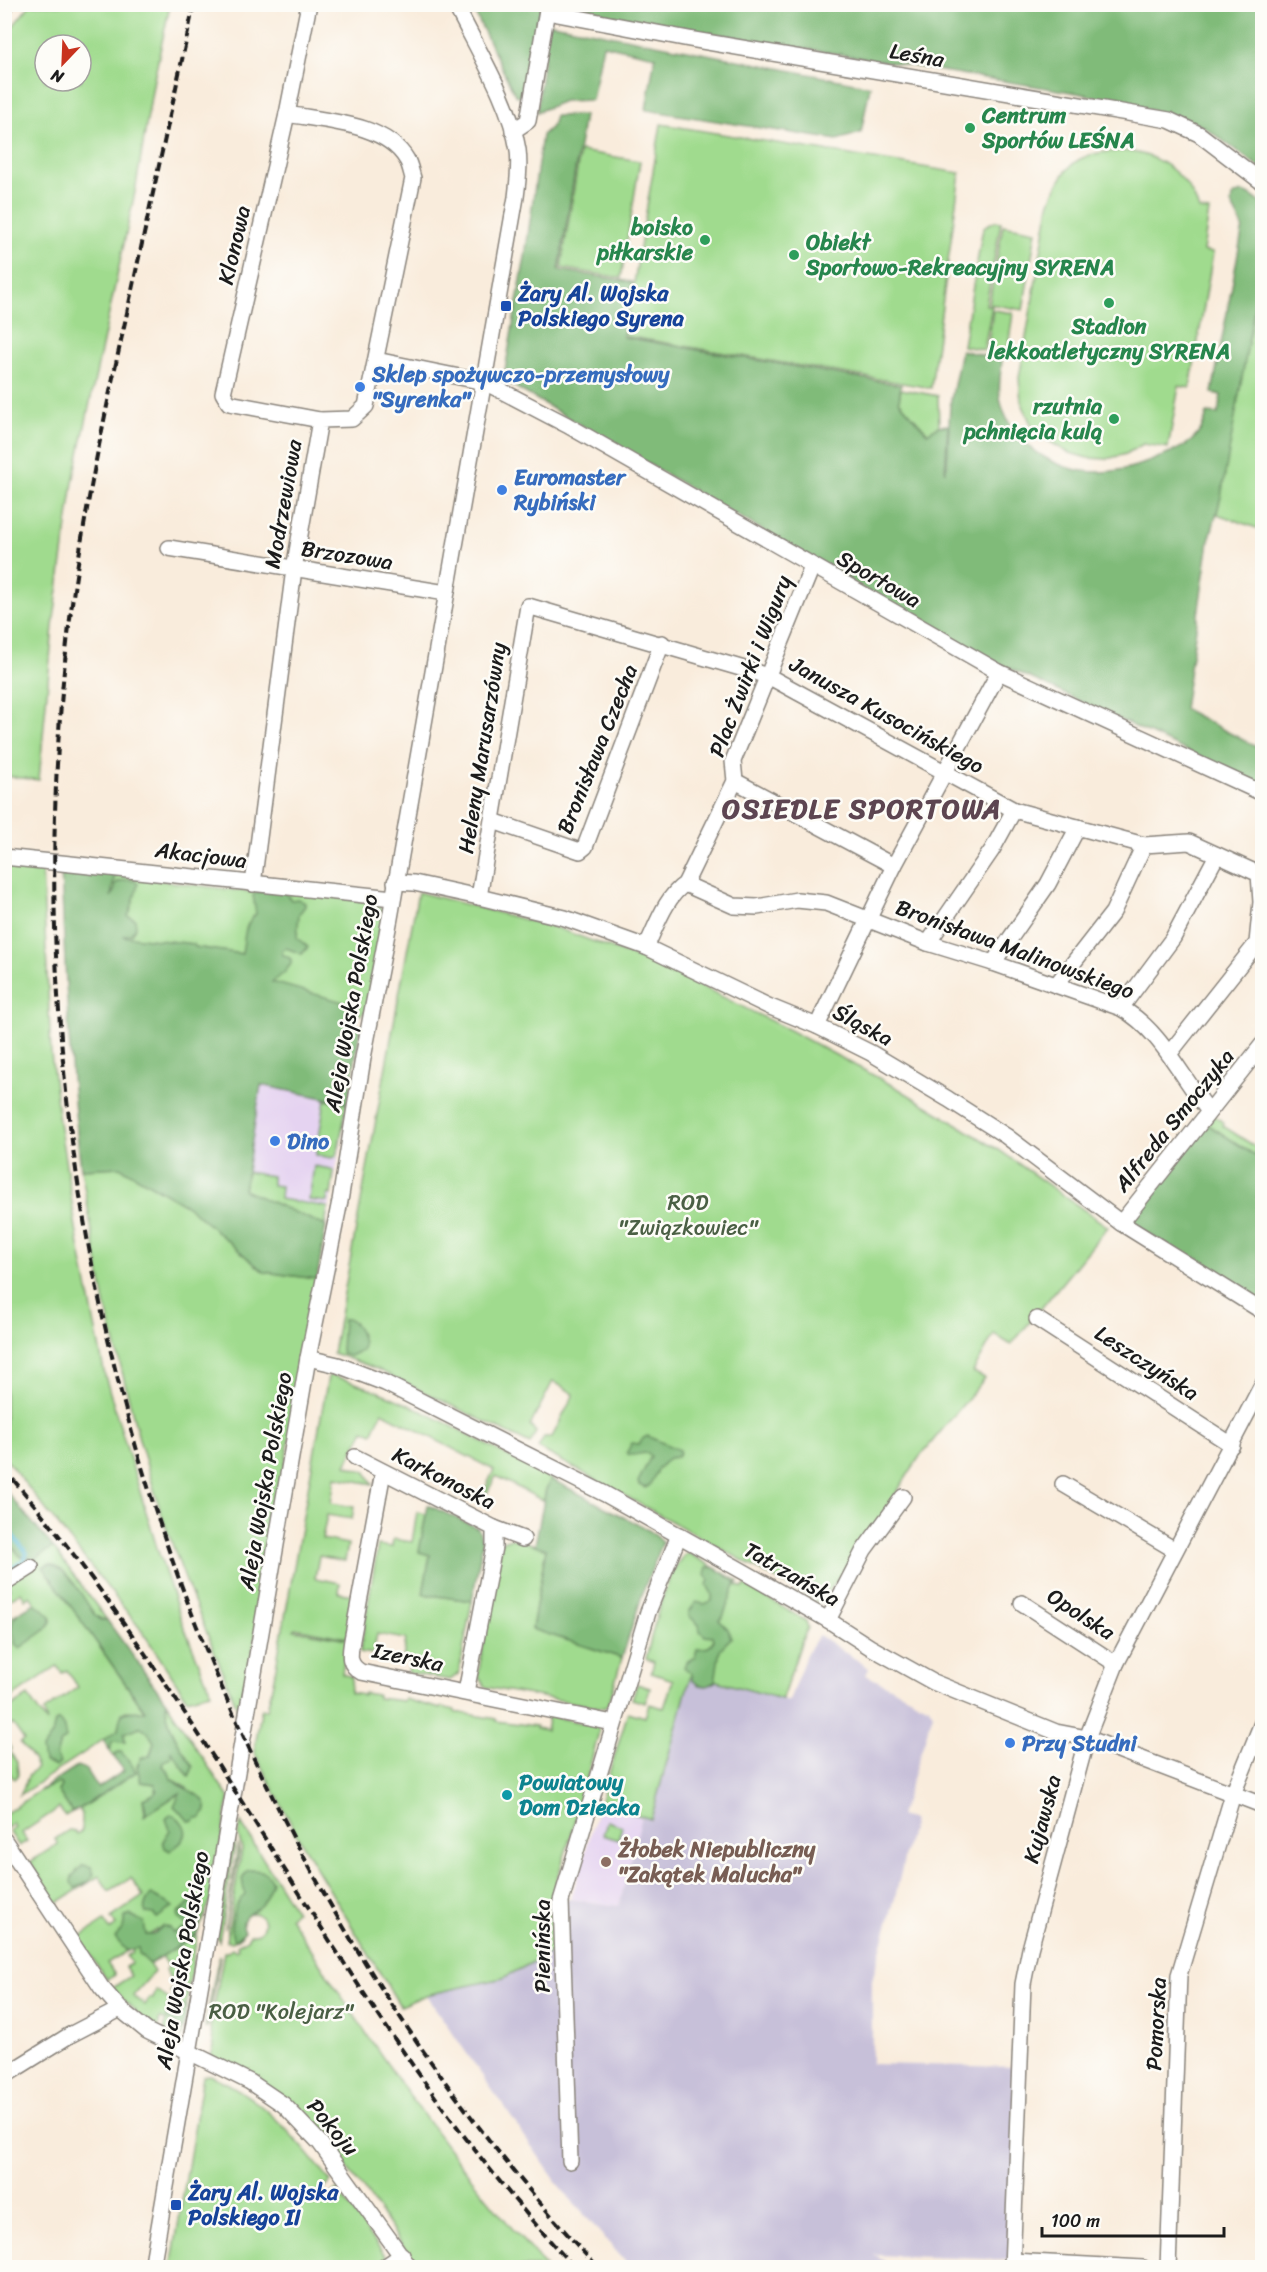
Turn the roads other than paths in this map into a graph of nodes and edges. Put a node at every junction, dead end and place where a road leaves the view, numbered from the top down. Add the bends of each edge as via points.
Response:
1 (309, 4) edge
2 (455, 4) edge
3 (548, 8) edge
4 (287, 114) junction
5 (513, 131) junction
6 (1263, 182) edge
7 (376, 360) junction
8 (484, 382) junction
9 (320, 420) junction
10 (169, 548) dead end
11 (812, 567) junction
12 (294, 569) junction
13 (446, 593) junction
14 (528, 606) joint
15 (662, 643) junction
16 (999, 672) junction
17 (768, 676) junction
18 (946, 772) junction
19 (735, 781) junction
20 (1263, 793) edge
21 (1014, 810) junction
22 (493, 821) junction
23 (1078, 827) junction
24 (1144, 844) junction
25 (1216, 855) junction
26 (4, 857) edge
27 (894, 866) junction
28 (395, 882) junction
29 (253, 884) junction
30 (685, 884) junction
31 (479, 897) junction
32 (393, 898) junction
33 (868, 919) junction
34 (928, 943) junction
35 (1260, 943) edge
36 (646, 947) junction
37 (993, 963) junction
38 (1056, 985) junction
39 (1121, 1008) junction
40 (817, 1026) junction
41 (1263, 1045) edge
42 (1169, 1054) junction
43 (1209, 1112) junction
44 (1120, 1223) junction
45 (1263, 1311) edge
46 (1037, 1319) dead end
47 (308, 1358) junction
48 (1263, 1385) edge
49 (1232, 1444) junction
50 (355, 1457) dead end
51 (383, 1472) junction
52 (1063, 1484) dead end
53 (903, 1497) dead end
54 (494, 1528) junction
55 (679, 1535) junction
56 (523, 1539) dead end
57 (1175, 1550) junction
58 (32, 1567) dead end
59 (4, 1584) edge
60 (1022, 1603) dead end
61 (828, 1620) junction
62 (1116, 1664) junction
63 (466, 1692) junction
64 (613, 1723) junction
65 (1263, 1724) edge
66 (1087, 1738) junction
67 (1233, 1794) junction
68 (1263, 1805) edge
69 (4, 1840) edge
70 (120, 2009) junction
71 (188, 2053) junction
72 (4, 2076) edge
73 (570, 2161) dead end
74 (406, 2261) edge
75 (1012, 2264) edge
76 (152, 2268) edge
77 (383, 2268) edge
78 (1143, 2268) edge
79 (1168, 2268) edge

1 - 4 street, Klonowa
2 - 5 street, Aleja Wojska Polskiego via 504,104
3 - 5 street via 528,121
3 - 6 street, Leśna via 689,39 1169,120 1199,134
4 - 7 street, Modrzewiowa via 374,130 406,159 413,178
4 - 9 street, Klonowa via 223,393 229,403
5 - 8 street, Aleja Wojska Polskiego via 519,172
7 - 8 street, Sportowa
7 - 9 street, Modrzewiowa via 366,406 352,419
8 - 11 street, Sportowa via 567,425
8 - 13 street, Aleja Wojska Polskiego
9 - 12 street, Modrzewiowa
10 - 12 street, Brzozowa
11 - 16 street, Sportowa
11 - 17 street, Plac Żwirki i Wigury
12 - 13 street, Brzozowa
12 - 29 street, Modrzewiowa
13 - 28 street, Aleja Wojska Polskiego
14 - 15 street, Janusza Kusocińskiego
14 - 22 street, Heleny Marusarzówny
15 - 17 street, Janusza Kusocińskiego
15 - 22 street, Bronisława Czecha via 585,847 580,851
16 - 18 street
16 - 20 street, Sportowa
17 - 18 street, Janusza Kusocińskiego
17 - 19 street, Plac Żwirki i Wigury via 733,761
18 - 21 street, Janusza Kusocińskiego
18 - 27 street
19 - 27 street, Plac Żwirki i Wigury
19 - 30 street, Plac Żwirki i Wigury
21 - 23 street, Janusza Kusocińskiego
21 - 34 street via 992,850
22 - 31 street, Heleny Marusarzówny
23 - 24 street, Janusza Kusocińskiego
23 - 37 street via 1048,884
24 - 25 street, Janusza Kusocińskiego via 1189,842
24 - 38 street via 1113,912
25 - 35 street, Janusza Kusocińskiego via 1259,874
25 - 39 street via 1173,938
26 - 29 street, Akacjowa
27 - 33 street
28 - 31 street, Śląska
28 - 32 street, Aleja Wojska Polskiego
29 - 32 street, Akacjowa
30 - 33 street, Bronisława Malinowskiego via 734,906 810,900
30 - 36 street, Plac Żwirki i Wigury via 672,897
31 - 36 street, Śląska via 565,918
32 - 47 street, Aleja Wojska Polskiego
33 - 34 street, Bronisława Malinowskiego
33 - 40 street
34 - 37 street, Bronisława Malinowskiego
35 - 42 street, Janusza Kusocińskiego
36 - 40 street, Śląska
37 - 38 street, Bronisława Malinowskiego
38 - 39 street, Bronisława Malinowskiego
39 - 42 street, Bronisława Malinowskiego via 1134,1015
40 - 44 street, Śląska via 871,1053 996,1130
41 - 43 street, Alfreda Smoczyka
42 - 43 street, Bronisława Malinowskiego
43 - 44 street, Alfreda Smoczyka
44 - 45 street, Śląska
46 - 49 street, Leszczyńska
47 - 55 street, Tatrzańska via 385,1383 531,1455
47 - 71 street, Aleja Wojska Polskiego
48 - 49 street, Kujawska
49 - 57 street, Kujawska
50 - 51 street, Karkonoska
51 - 54 street, Karkonoska
51 - 63 street, Izerska via 349,1658 361,1672
52 - 57 street
53 - 61 street via 864,1550
54 - 56 street
54 - 63 street, Karkonoska via 494,1546
55 - 61 street, Tatrzańska
55 - 64 street, Pienińska via 655,1592
57 - 62 street, Kujawska
58 - 59 street
60 - 62 street, Opolska
61 - 66 street, Tatrzańska via 933,1682 1056,1732
62 - 66 street, Kujawska
63 - 64 street, Izerska
64 - 73 street, Pienińska via 561,1900
65 - 67 street, Pomorska
66 - 67 street, Tatrzańska
66 - 75 street, Kujawska via 1023,1984
67 - 68 street, Tatrzańska
67 - 79 street, Pomorska via 1179,1976
69 - 70 street, Pokoju via 101,1987
70 - 71 street, Pokoju via 147,2031
70 - 72 street
71 - 74 street, Pokoju via 250,2082 284,2105 320,2144
71 - 76 street, Aleja Wojska Polskiego
74 - 77 street
75 - 78 street

